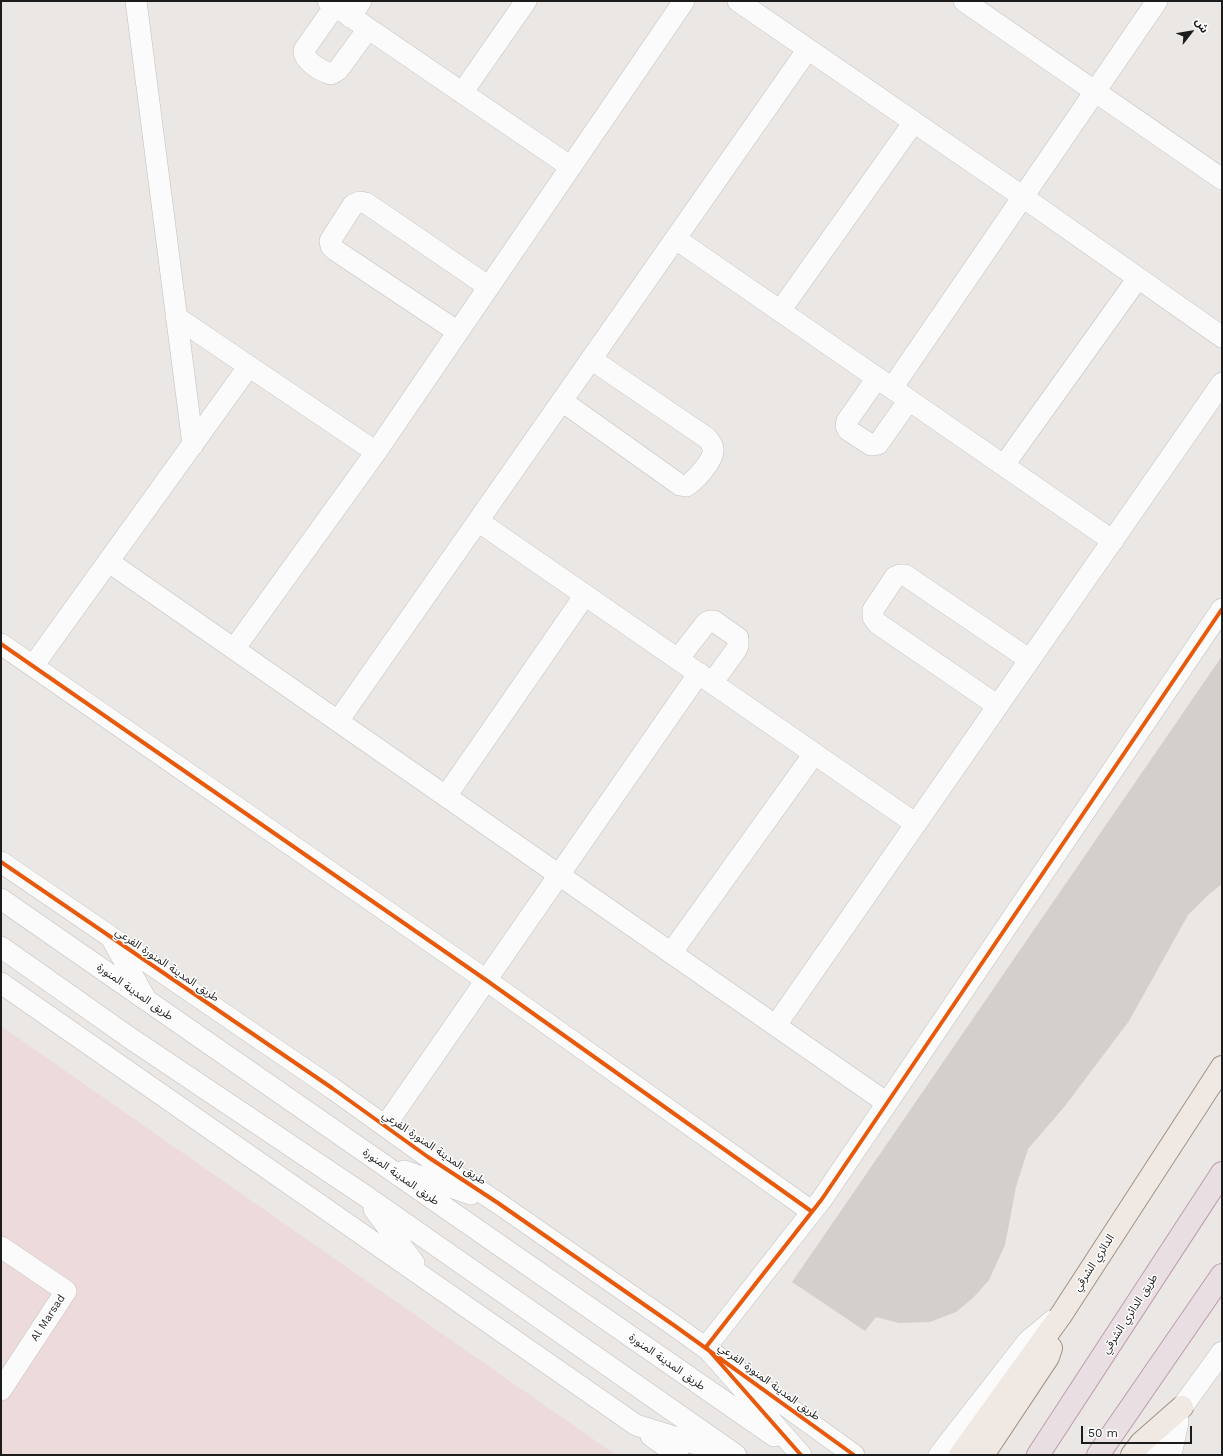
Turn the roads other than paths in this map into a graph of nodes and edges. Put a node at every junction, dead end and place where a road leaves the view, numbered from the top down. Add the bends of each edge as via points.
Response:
1 (136, 1) edge
2 (526, 1) edge
3 (684, 1) edge
4 (738, 1) edge
5 (964, 1) edge
6 (1157, 1) edge
7 (344, 6) edge
8 (368, 29) junction
9 (808, 49) junction
10 (1095, 92) junction
11 (462, 93) junction
12 (914, 122) junction
13 (571, 167) junction
14 (1222, 179) edge
15 (1023, 197) junction
16 (676, 239) junction
17 (1138, 278) junction
18 (489, 287) junction
19 (780, 310) junction
20 (176, 317) junction
21 (458, 332) junction
22 (1222, 337) edge
23 (591, 359) junction
24 (249, 366) junction
25 (884, 383) junction
26 (1222, 383) edge
27 (909, 400) junction
28 (562, 401) junction
29 (193, 445) junction
30 (376, 452) junction
31 (1004, 465) junction
32 (478, 521) junction
33 (1113, 540) junction
34 (109, 562) junction
35 (585, 595) junction
36 (1222, 609) edge
37 (1, 644) edge
38 (234, 649) junction
39 (678, 659) junction
40 (1030, 660) junction
41 (34, 666) junction
42 (705, 678) junction
43 (998, 706) junction
44 (338, 721) junction
45 (814, 754) junction
46 (446, 796) junction
47 (916, 824) junction
48 (1, 862) edge
49 (560, 874) junction
50 (1, 900) edge
51 (111, 937) junction
52 (1, 947) edge
53 (672, 953) junction
54 (486, 980) junction
55 (1, 983) edge
56 (148, 1001) junction
57 (57, 1022) junction
58 (776, 1025) junction
59 (130, 1038) junction
60 (1222, 1067) edge
61 (887, 1103) junction
62 (385, 1126) junction
63 (382, 1164) junction
64 (1222, 1174) edge
65 (364, 1195) junction
66 (498, 1203) junction
67 (811, 1211) junction
68 (1, 1247) edge
69 (1222, 1275) edge
70 (424, 1276) junction
71 (1061, 1315) junction
72 (706, 1347) junction
73 (1222, 1352) edge
74 (1, 1390) edge
75 (1182, 1407) junction
76 (636, 1425) junction
77 (678, 1455) edge
78 (732, 1455) edge
79 (736, 1455) edge
80 (801, 1455) edge
81 (854, 1455) edge
82 (939, 1455) edge
83 (960, 1455) edge
84 (983, 1455) edge
85 (1038, 1455) edge
86 (1098, 1455) edge
87 (1132, 1455) edge
88 (1151, 1455) edge
89 (1171, 1455) edge

1 - 20 street
2 - 11 street
3 - 13 street
4 - 9 street
5 - 10 street
6 - 10 street
7 - 8 street
7 - 8 street via 304,50 307,59 331,74 338,70
8 - 11 street
9 - 12 street
9 - 16 street
10 - 14 street
10 - 15 street
11 - 13 street
12 - 15 street
12 - 19 street
13 - 18 street
15 - 17 street
15 - 25 street
16 - 19 street
16 - 23 street
17 - 22 street
17 - 31 street
18 - 21 street
18 - 21 street via 366,203 353,205 330,240 331,246
19 - 25 street
20 - 24 street
20 - 29 street
21 - 30 street
23 - 28 street
23 - 28 street via 706,438 712,444 711,458 693,483 680,485
24 - 29 street
24 - 30 street
25 - 27 street
25 - 27 street via 847,421 848,430 875,446
26 - 33 street
27 - 31 street
28 - 32 street
29 - 34 street
30 - 38 street
31 - 33 street
32 - 35 street
32 - 44 street
33 - 40 street
34 - 38 street
34 - 41 street
35 - 39 street
35 - 46 street
36 - 61 street
37 - 41 street
38 - 44 street
39 - 42 street
39 - 42 street via 710,620 738,638 736,650
40 - 43 street
40 - 43 street via 905,575 895,577 873,610 873,617 877,623
41 - 54 street
42 - 45 street
42 - 49 street
43 - 47 street
44 - 46 street
45 - 47 street
45 - 53 street
46 - 49 street
47 - 58 street
48 - 51 street, طريق المدينة المنورة الفرعي
49 - 53 street
49 - 54 street
50 - 56 street, طريق المدينة المنورة
51 - 56 street
51 - 62 street, طريق المدينة المنورة الفرعي
52 - 59 street
53 - 58 street
54 - 62 street
54 - 67 street
55 - 57 street
56 - 63 street, طريق المدينة المنورة
57 - 59 street
57 - 70 street
58 - 61 street
59 - 65 street
60 - 71 main road, الدائري الشرقي
61 - 67 street via 822,1199
62 - 66 street, طريق المدينة المنورة الفرعي
63 - 66 street
63 - 80 street, طريق المدينة المنورة
64 - 85 highway, طريق الدائري الشرقي
65 - 70 street
65 - 79 street
66 - 72 street, طريق المدينة المنورة الفرعي
67 - 72 street
68 - 74 street, Al Marsad via 66,1291
69 - 86 highway
70 - 76 street
71 - 82 street via 1028,1341
71 - 83 main road, الدائري الشرقي
71 - 84 main road via 1048,1357
72 - 80 street
72 - 81 street, طريق المدينة المنورة الفرعي
73 - 75 street
75 - 87 main road via 1141,1443
75 - 88 street
75 - 89 street
76 - 77 street
76 - 78 street

